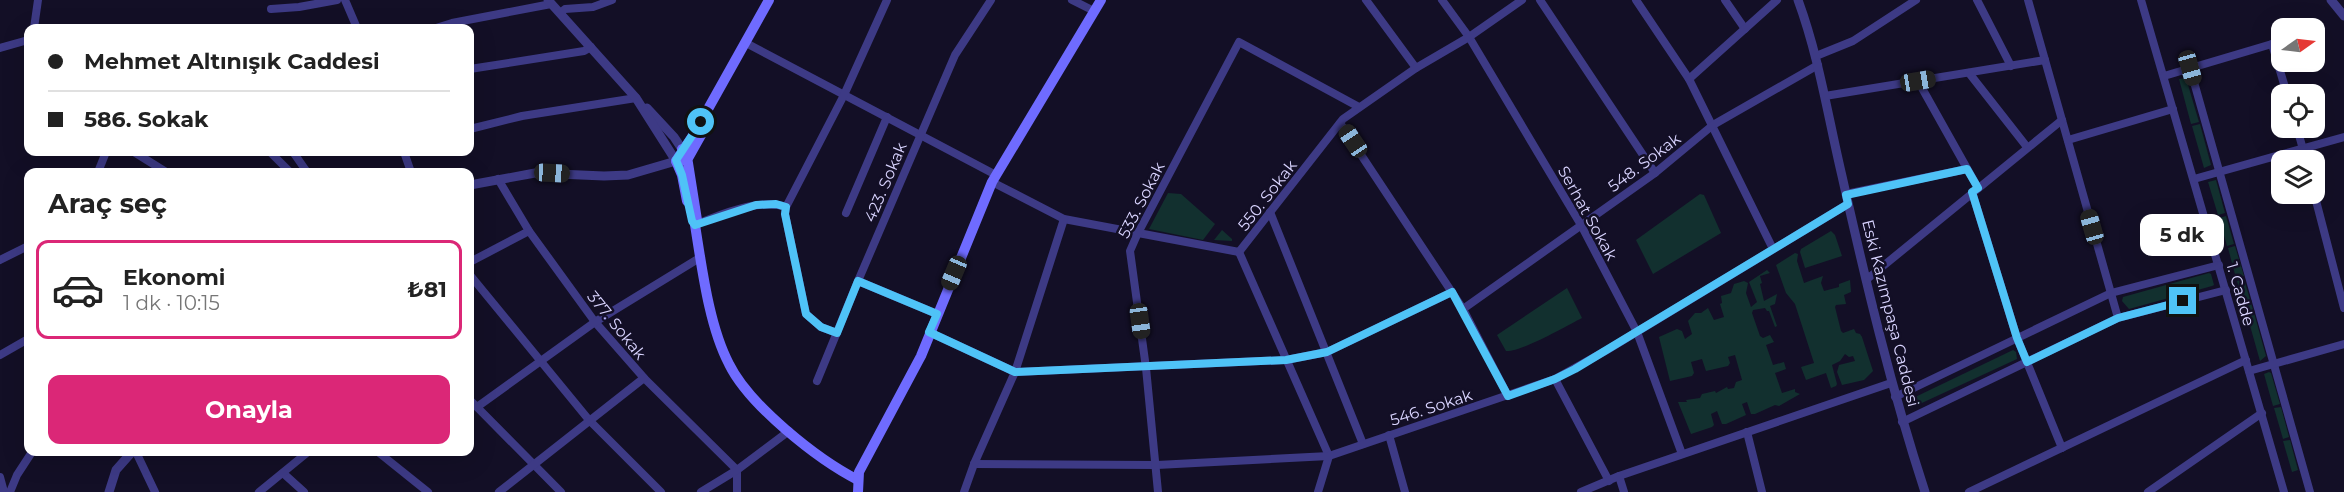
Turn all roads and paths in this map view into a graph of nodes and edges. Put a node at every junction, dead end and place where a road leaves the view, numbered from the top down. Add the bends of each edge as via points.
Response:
1 (38, 0) edge
2 (337, 0) edge
3 (345, 0) edge
4 (769, 0) edge
5 (887, 0) edge
6 (991, 0) edge
7 (1072, 0) edge
8 (1101, 0) edge
9 (1366, 0) edge
10 (1442, 0) edge
11 (1520, 0) edge
12 (1540, 0) edge
13 (1636, 0) edge
14 (1725, 0) edge
15 (1777, 0) edge
16 (1798, 0) edge
17 (1916, 0) edge
18 (1977, 0) edge
19 (2028, 0) edge
20 (2142, 0) edge
21 (2331, 0) edge
22 (609, 1) edge
23 (550, 2) edge
24 (272, 9) dead end
25 (1094, 11) junction
26 (560, 13) junction
27 (2344, 16) edge
28 (35, 24) edge
29 (355, 24) edge
30 (449, 24) edge
31 (1745, 29) junction
32 (1469, 37) junction
33 (24, 41) edge
34 (746, 43) junction
35 (2271, 44) edge
36 (591, 47) junction
37 (0, 48) edge
38 (737, 59) junction
39 (1817, 60) junction
40 (2045, 60) junction
41 (2011, 66) junction
42 (474, 68) edge
43 (1416, 68) junction
44 (2190, 68) junction
45 (1969, 73) junction
46 (2164, 76) junction
47 (1689, 79) junction
48 (1918, 81) junction
49 (844, 95) junction
50 (1825, 96) junction
51 (636, 98) junction
52 (1359, 107) junction
53 (2173, 109) junction
54 (887, 117) junction
55 (2062, 120) junction
56 (1340, 123) junction
57 (1713, 126) junction
58 (474, 128) edge
59 (920, 135) junction
60 (2344, 137) edge
61 (2300, 138) edge
62 (2068, 140) junction
63 (2027, 147) junction
64 (2303, 148) junction
65 (682, 149) junction
66 (140, 156) edge
67 (274, 156) edge
68 (682, 160) junction
69 (160, 168) edge
70 (286, 168) edge
71 (1967, 169) junction
72 (2220, 170) junction
73 (1655, 173) junction
74 (994, 178) junction
75 (498, 179) junction
76 (2194, 179) junction
77 (474, 184) edge
78 (1975, 190) junction
79 (1847, 199) junction
80 (2317, 204) edge
81 (786, 207) junction
82 (1270, 212) junction
83 (846, 213) dead end
84 (1064, 219) junction
85 (695, 225) junction
86 (1581, 225) junction
87 (529, 231) junction
88 (1137, 235) junction
89 (24, 248) edge
90 (1773, 249) junction
91 (1239, 252) junction
92 (701, 257) junction
93 (1, 258) edge
94 (474, 260) edge
95 (2219, 265) junction
96 (474, 280) edge
97 (1866, 280) junction
98 (858, 281) junction
99 (2226, 290) junction
100 (1452, 292) junction
101 (2111, 293) junction
102 (2344, 308) edge
103 (1462, 309) junction
104 (937, 314) junction
105 (2118, 318) junction
106 (595, 322) junction
107 (929, 332) junction
108 (1637, 332) junction
109 (837, 333) junction
110 (2017, 338) junction
111 (24, 341) edge
112 (2344, 344) edge
113 (1327, 352) junction
114 (0, 355) edge
115 (1286, 360) junction
116 (2246, 360) junction
117 (541, 361) junction
118 (2027, 362) junction
119 (2275, 364) junction
120 (1146, 368) junction
121 (2250, 371) junction
122 (1015, 372) junction
123 (644, 378) junction
124 (1555, 379) junction
125 (818, 381) dead end
126 (1891, 383) junction
127 (1508, 396) junction
128 (1895, 397) junction
129 (474, 404) edge
130 (477, 407) junction
131 (2262, 413) junction
132 (589, 420) junction
133 (1902, 422) junction
134 (789, 431) junction
135 (1747, 432) junction
136 (1389, 435) junction
137 (1363, 444) junction
138 (2062, 448) junction
139 (1682, 454) junction
140 (29, 456) edge
141 (130, 456) edge
142 (136, 456) edge
143 (303, 456) edge
144 (383, 456) edge
145 (1329, 456) junction
146 (533, 463) junction
147 (974, 464) junction
148 (1157, 465) junction
149 (737, 470) junction
150 (283, 473) junction
151 (1619, 476) junction
152 (0, 477) edge
153 (858, 480) junction
154 (1609, 481) junction
155 (1988, 483) junction
156 (4, 492) edge
157 (10, 492) edge
158 (109, 492) edge
159 (155, 492) edge
160 (259, 492) edge
161 (304, 492) edge
162 (428, 492) edge
163 (499, 492) edge
164 (561, 492) edge
165 (661, 492) edge
166 (701, 492) edge
167 (737, 492) edge
168 (858, 492) edge
169 (964, 492) edge
170 (1158, 492) edge
171 (1318, 492) edge
172 (1405, 492) edge
173 (1581, 492) edge
174 (1624, 492) edge
175 (1762, 492) edge
176 (1925, 492) edge
177 (1969, 492) edge
178 (1992, 492) edge
179 (2148, 492) edge
180 (2284, 492) edge
181 (2310, 492) edge

1 - 28 street
2 - 24 street
3 - 29 street
4 - 34 main road
5 - 49 street
6 - 59 street, 423. Sokak via 955,55
7 - 25 street
8 - 25 main road
9 - 43 street
10 - 32 street, Serhat Sokak
11 - 32 street, 550. Sokak
12 - 73 street
13 - 47 street
14 - 31 street
15 - 31 street
16 - 39 street, Eski Kazımpaşa Caddesi
17 - 39 street, 548. Sokak
18 - 41 street
19 - 40 street
20 - 46 street, 1. Cadde
21 - 27 street
22 - 26 street
23 - 26 street
23 - 30 street
25 - 74 main road
26 - 36 street
31 - 47 street
32 - 43 street, 550. Sokak
32 - 86 street, Serhat Sokak
33 - 37 street
34 - 38 main road
34 - 49 street, 550. Sokak
35 - 44 street
36 - 42 street
36 - 51 street
38 - 65 main road
38 - 68 main road via 724,91
39 - 50 street, Eski Kazımpaşa Caddesi
39 - 57 street, 548. Sokak
40 - 41 street
40 - 55 street
41 - 45 street
43 - 52 street, 550. Sokak
44 - 46 street
44 - 72 street
45 - 48 street
45 - 63 street
46 - 53 street, 1. Cadde
47 - 57 street
48 - 50 street
48 - 71 street
49 - 54 street, 550. Sokak
49 - 81 street
50 - 79 street, Eski Kazımpaşa Caddesi
51 - 58 street via 522,116
51 - 65 street
51 - 68 street
52 - 56 street, 550. Sokak
52 - 88 street, 533. Sokak via 1239,42
53 - 62 street
53 - 76 street, 1. Cadde
54 - 59 street, 550. Sokak
54 - 83 street
55 - 62 street
55 - 63 street
56 - 82 street, 550. Sokak
56 - 100 street
57 - 73 street, 548. Sokak
57 - 90 street
59 - 74 street, 550. Sokak
59 - 98 street, 423. Sokak
60 - 64 street
61 - 64 street
62 - 101 street
63 - 78 street
64 - 72 street
65 - 68 main road
66 - 69 street
67 - 70 street
68 - 75 street via 628,175 535,173
68 - 85 main road
71 - 78 street
71 - 79 street, 546. Sokak
72 - 76 street
72 - 119 street
73 - 86 street, 548. Sokak
74 - 84 street, 550. Sokak
74 - 104 main road
75 - 77 street
75 - 87 street, 377. Sokak
76 - 95 street, 1. Cadde
78 - 97 street
78 - 110 street
79 - 90 street, 546. Sokak
79 - 97 street, Eski Kazımpaşa Caddesi
80 - 102 street
81 - 85 street via 756,205
81 - 109 street via 806,314 821,327
82 - 91 street, 550. Sokak
82 - 113 street
84 - 88 street, 550. Sokak
84 - 122 street
85 - 92 main road
86 - 103 street, 548. Sokak
86 - 108 street, Serhat Sokak
87 - 94 street
87 - 106 street, 377. Sokak
88 - 91 street, 550. Sokak
88 - 120 street, 533. Sokak via 1130,251
89 - 93 street
90 - 108 street, 546. Sokak
91 - 115 street
92 - 106 street
92 - 134 main road via 711,309 728,364 756,400
95 - 99 street, 1. Cadde
95 - 101 street
96 - 117 street
97 - 126 street, Eski Kazımpaşa Caddesi
98 - 104 street
98 - 109 street, 423. Sokak
99 - 105 street
99 - 116 street, 1. Cadde
100 - 103 street
100 - 113 street
101 - 105 street
101 - 110 street
103 - 127 street
104 - 107 main road
105 - 118 street
106 - 117 street
106 - 123 street, 377. Sokak
107 - 122 street
107 - 153 main road via 918,362 869,451
108 - 124 street, 546. Sokak
108 - 139 street, Serhat Sokak
109 - 125 street, 423. Sokak
110 - 118 street
110 - 128 street
111 - 114 street
112 - 119 street
113 - 115 street
113 - 137 street
115 - 120 street
115 - 145 street
116 - 121 street, 1. Cadde
116 - 138 street
117 - 130 street
117 - 132 street
118 - 133 street
118 - 138 street
119 - 121 street
119 - 181 street
120 - 122 street
120 - 148 street, 533. Sokak
121 - 131 street, 1. Cadde
122 - 147 street
123 - 132 street
123 - 149 street, 377. Sokak
124 - 127 street, 546. Sokak
124 - 154 street
126 - 128 street, Eski Kazımpaşa Caddesi
126 - 135 street
127 - 136 street, 546. Sokak
128 - 133 street, Eski Kazımpaşa Caddesi
129 - 130 street
130 - 146 street
131 - 179 street
131 - 180 street, 1. Cadde
132 - 146 street
132 - 165 street
133 - 176 street, Eski Kazımpaşa Caddesi
134 - 149 street
134 - 153 main road
135 - 139 street
135 - 175 street
136 - 137 street, 546. Sokak
136 - 172 street
137 - 145 street, 546. Sokak
138 - 155 street
139 - 151 street
140 - 157 street
141 - 158 street via 116,470
142 - 159 street
143 - 150 street
144 - 162 street
145 - 148 street, 546. Sokak
145 - 171 street
146 - 163 street
146 - 164 street
147 - 148 street, 546. Sokak
147 - 169 street
148 - 170 street, 533. Sokak
149 - 166 street
149 - 167 street
150 - 160 street
150 - 161 street
151 - 154 street
151 - 174 street
152 - 156 street
153 - 168 main road
154 - 173 street
155 - 177 street
155 - 178 street

